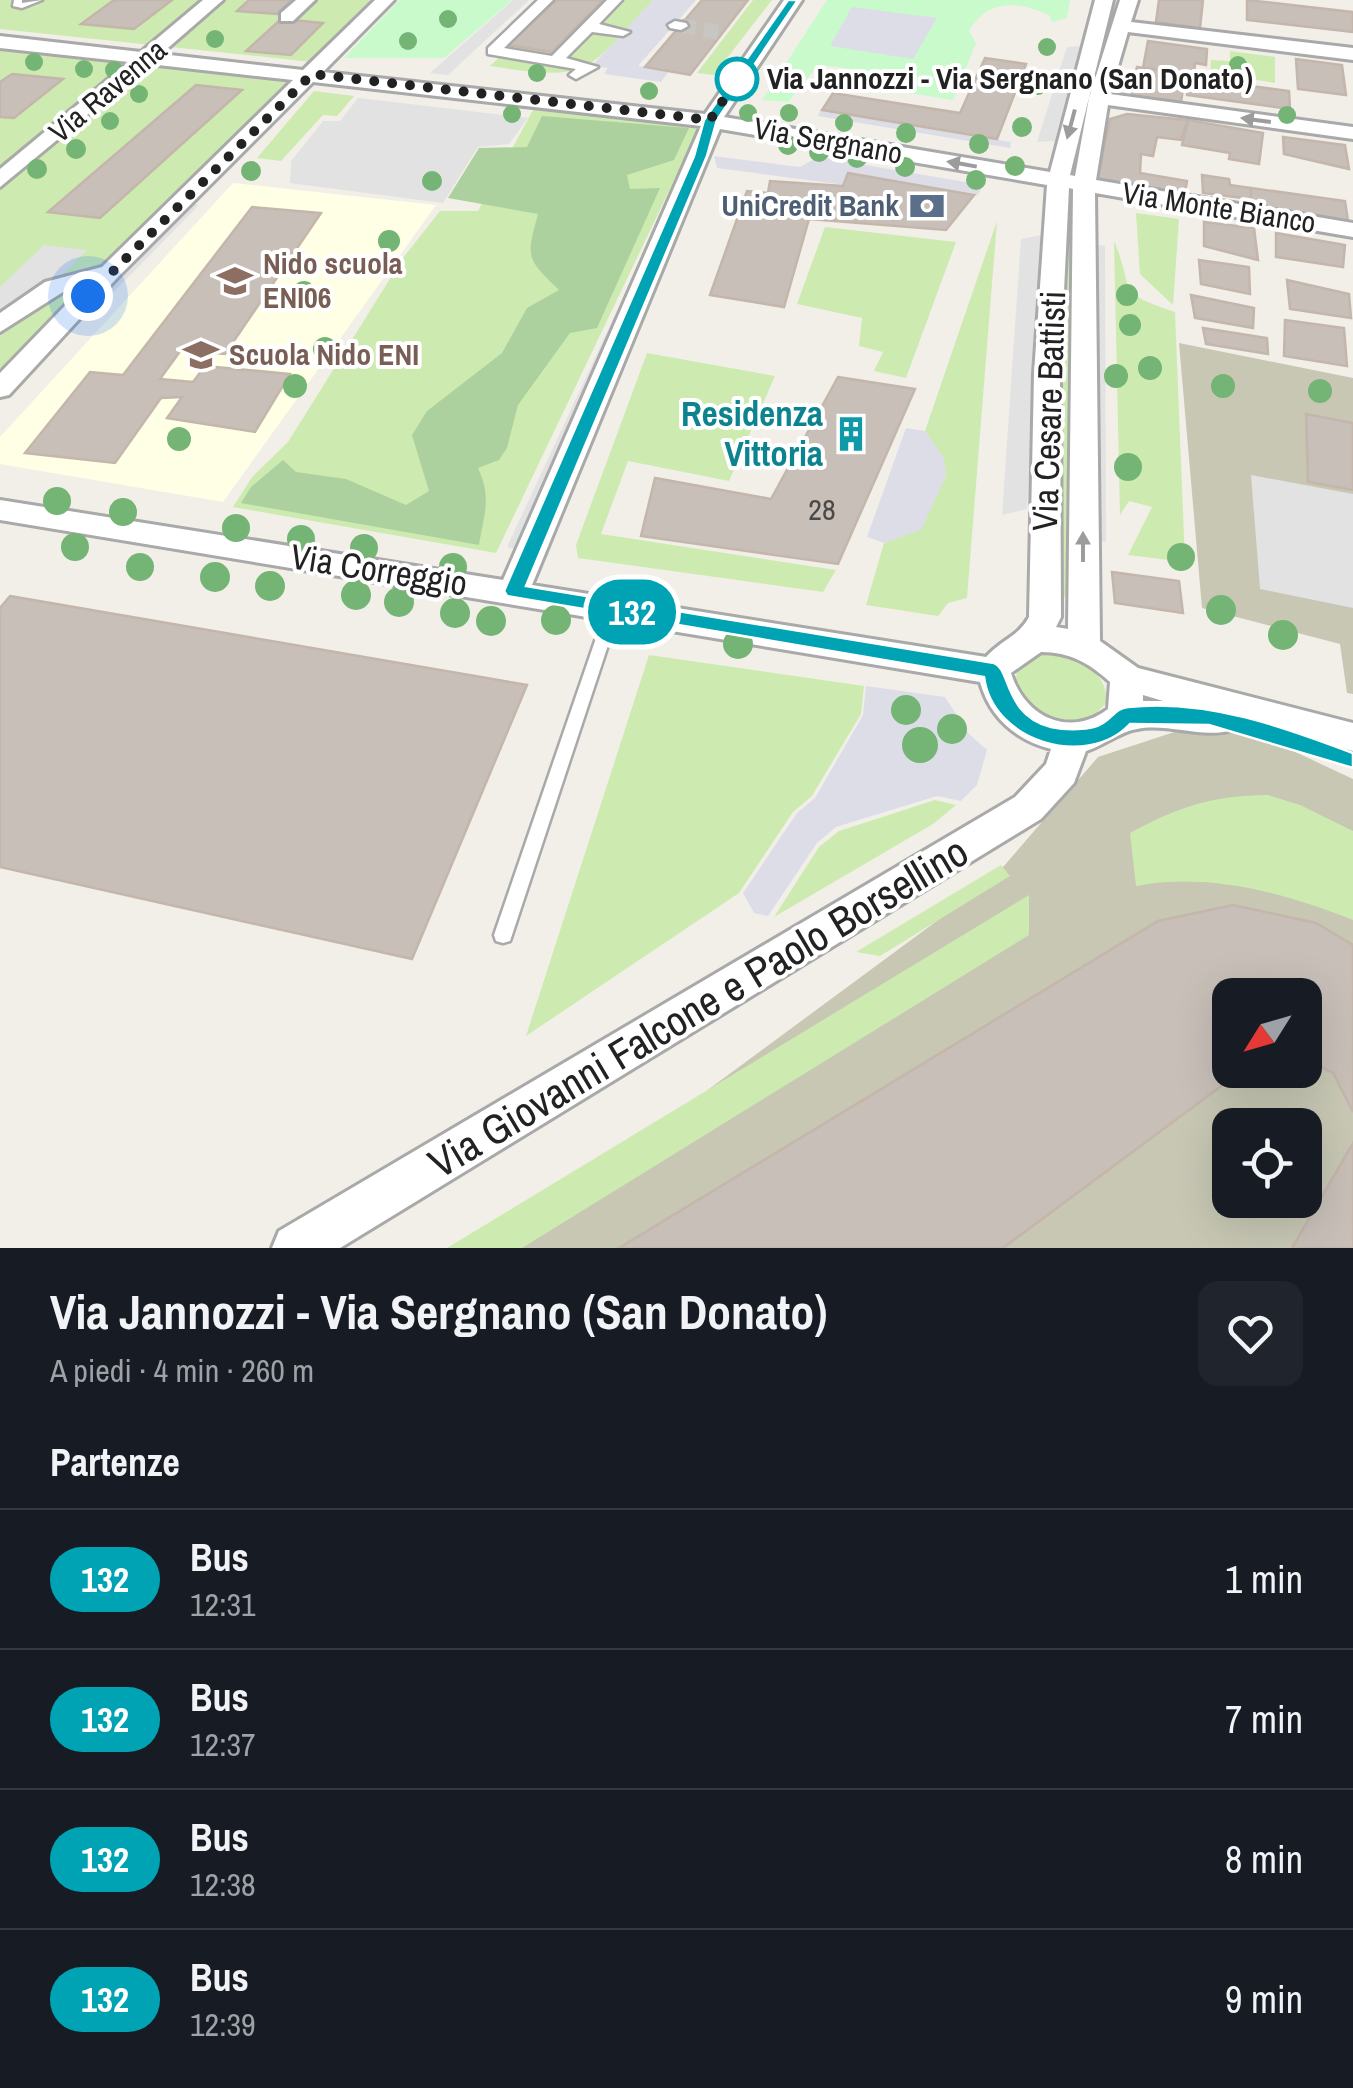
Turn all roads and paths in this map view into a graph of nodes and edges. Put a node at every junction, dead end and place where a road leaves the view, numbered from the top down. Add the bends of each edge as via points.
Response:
1 (18, 0) edge
2 (38, 0) edge
3 (214, 0) edge
4 (306, 0) edge
5 (385, 0) edge
6 (546, 0) edge
7 (615, 0) edge
8 (793, 0) edge
9 (1104, 0) edge
10 (1128, 0) edge
11 (287, 17) dead end
12 (592, 24) junction
13 (1122, 26) junction
14 (626, 29) dead end
15 (10, 43) edge
16 (1353, 54) edge
17 (0, 58) edge
18 (149, 58) junction
19 (555, 61) junction
20 (312, 74) junction
21 (588, 74) dead end
22 (1099, 98) junction
23 (710, 120) junction
24 (1353, 133) edge
25 (0, 180) edge
26 (1071, 184) junction
27 (1353, 230) edge
28 (110, 272) junction
29 (0, 324) edge
30 (0, 389) edge
31 (0, 510) edge
32 (514, 591) junction
33 (613, 608) junction
34 (1035, 638) junction
35 (1084, 644) junction
36 (994, 671) junction
37 (1127, 678) junction
38 (1125, 716) junction
39 (1353, 738) edge
40 (1072, 740) junction
41 (1353, 760) edge
42 (504, 935) dead end
43 (296, 1248) edge

1 - 2 lane via 22,6
3 - 18 street, Via Ravenna
4 - 11 street
5 - 20 street
6 - 19 street via 493,52
7 - 12 street
8 - 23 street
9 -> 26 street, Via Cesare Battisti
10 - 13 street, Via Cesare Battisti
12 - 14 street
12 - 19 street
13 - 16 street
13 - 22 street, Via Cesare Battisti
15 - 17 street
15 - 18 street, Via Sergnano
18 - 20 street, Via Sergnano
18 - 25 street, Via Ravenna
19 - 21 street via 591,67
20 - 23 street, Via Sergnano
20 - 28 street
24 -> 22 street
22 - 26 street, Via Cesare Battisti
26 -> 23 street, Via Sergnano
23 - 32 street
26 - 27 street, Via Monte Bianco
26 - 34 street, Via Cesare Battisti via 1047,374 1045,616
35 -> 26 street, Via Cesare Battisti
28 - 29 street via 54,287
28 - 30 street
31 - 32 street, Via Correggio
32 - 33 street, Via Correggio
33 - 36 street, Via Correggio
33 - 42 lane
34 - 35 street
34 - 36 street via 1016,645
35 - 37 street
36 - 40 street via 1006,709 1022,724
37 - 38 street
37 - 39 street
38 - 40 street via 1104,732
38 - 41 street via 1209,716
40 - 43 street, Via Giovanni Falcone e Paolo Borsellino via 1061,772 1028,808

